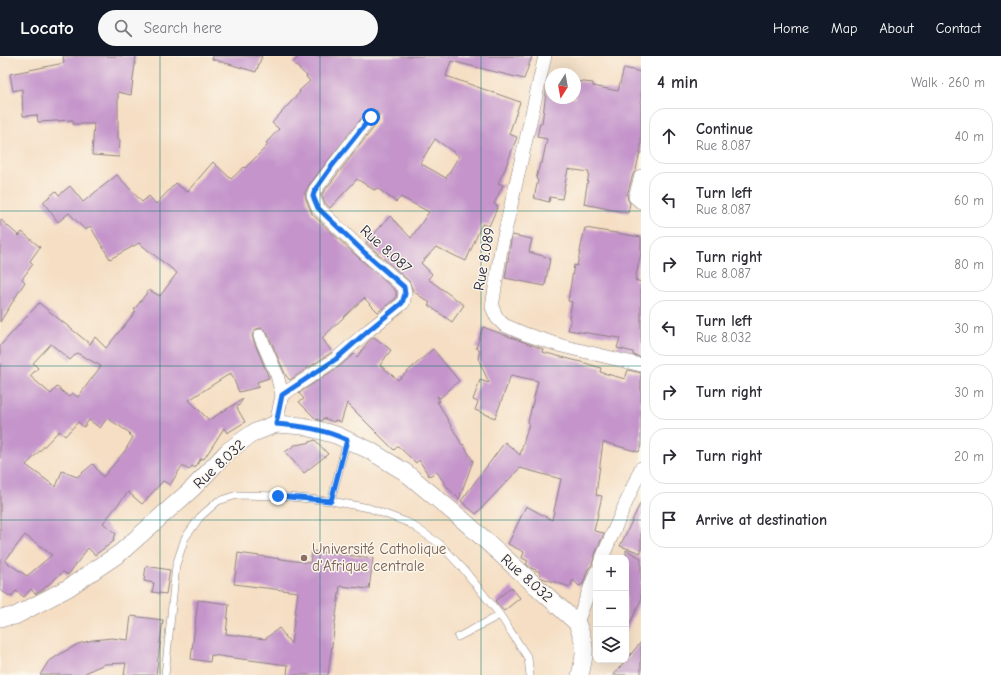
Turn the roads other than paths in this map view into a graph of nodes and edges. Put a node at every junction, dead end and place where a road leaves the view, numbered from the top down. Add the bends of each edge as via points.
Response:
1 (545, 56) edge
2 (371, 117) dead end
3 (641, 176) edge
4 (641, 202) edge
5 (260, 336) dead end
6 (641, 365) edge
7 (282, 395) junction
8 (276, 424) junction
9 (347, 440) junction
10 (641, 468) edge
11 (331, 501) junction
12 (603, 555) edge
13 (593, 580) edge
14 (500, 615) junction
15 (0, 618) edge
16 (577, 623) junction
17 (458, 637) dead end
18 (165, 675) edge
19 (530, 675) edge
20 (580, 675) edge

1 - 6 street, Rue 8.089 via 501,249 492,307 496,318 504,325 525,334 562,346
2 - 7 street, Rue 8.087 via 332,166 313,196 318,208 404,287 405,298 336,359
3 - 4 street via 635,197
5 - 7 street via 277,375
7 - 8 street
8 - 9 street, Rue 8.032 via 303,426
8 - 15 street, Rue 8.032 via 253,433 228,451 193,488 120,553 68,588 15,616
9 - 11 lane
9 - 16 street, Rue 8.032 via 405,472 464,521
10 - 12 street
11 - 14 lane via 369,508 409,522 440,544
11 - 18 lane via 237,495 218,501 200,517 185,538 176,564
13 - 16 street
14 - 17 lane
14 - 19 lane via 528,658
16 - 20 street via 583,638 585,654

